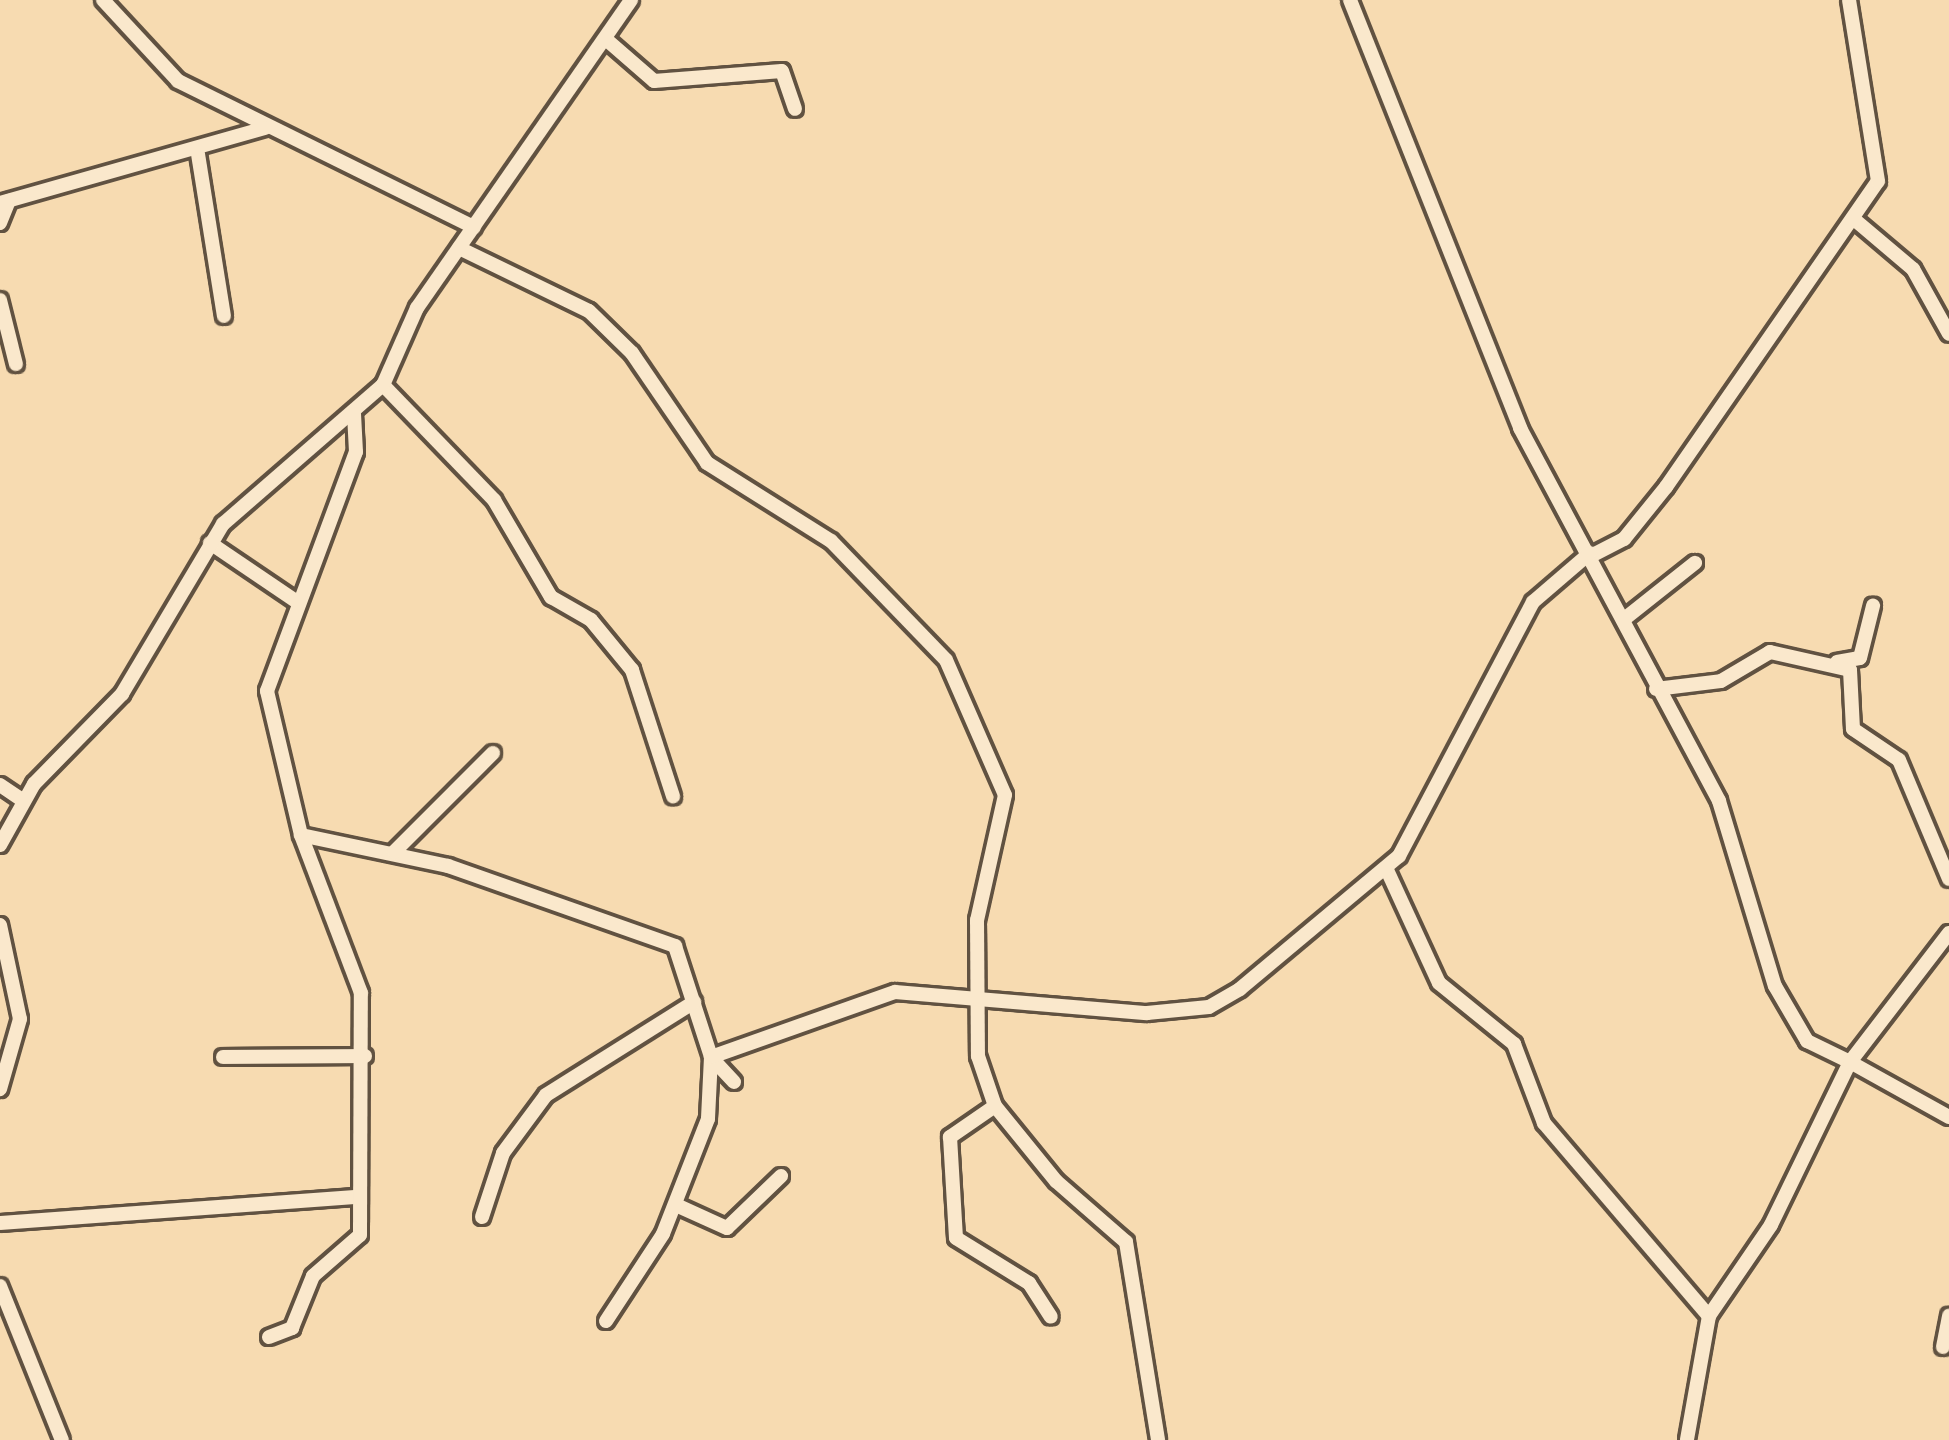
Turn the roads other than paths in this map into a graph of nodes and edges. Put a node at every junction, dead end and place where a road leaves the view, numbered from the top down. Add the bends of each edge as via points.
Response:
1 (103, 0) edge
2 (1350, 0) edge
3 (1850, 0) edge
4 (625, 4) edge
5 (608, 41) junction
6 (795, 109) dead end
7 (265, 128) junction
8 (197, 154) junction
9 (4, 202) edge
10 (1855, 220) junction
11 (0, 223) edge
12 (474, 227) junction
13 (459, 248) junction
14 (0, 300) edge
15 (224, 316) dead end
16 (1949, 334) edge
17 (16, 364) dead end
18 (383, 385) junction
19 (355, 414) junction
20 (210, 543) junction
21 (1589, 555) junction
22 (1695, 562) dead end
23 (297, 602) junction
24 (1873, 606) dead end
25 (1623, 620) junction
26 (1838, 662) junction
27 (1656, 689) junction
28 (493, 753) dead end
29 (0, 785) edge
30 (673, 796) dead end
31 (22, 800) junction
32 (301, 836) junction
33 (0, 845) edge
34 (394, 852) junction
35 (1387, 869) junction
36 (1949, 879) edge
37 (0, 925) edge
38 (1949, 933) edge
39 (694, 1002) junction
40 (975, 1005) junction
41 (365, 1056) junction
42 (223, 1057) dead end
43 (711, 1057) junction
44 (1850, 1062) junction
45 (734, 1082) dead end
46 (0, 1089) edge
47 (995, 1106) junction
48 (1949, 1117) edge
49 (781, 1176) dead end
50 (358, 1197) junction
51 (676, 1205) junction
52 (482, 1216) dead end
53 (0, 1223) edge
54 (0, 1286) edge
55 (1709, 1316) junction
56 (1949, 1316) edge
57 (1051, 1317) dead end
58 (606, 1321) dead end
59 (268, 1337) dead end
60 (1943, 1347) dead end
61 (62, 1440) edge
62 (1158, 1440) edge
63 (1687, 1440) edge

1 - 7 street via 154,64
2 - 21 street via 1486,353
3 - 10 street via 1878,181
4 - 5 street
5 - 6 street via 654,81 782,70
5 - 12 street
7 - 8 street
7 - 12 street
8 - 9 street
8 - 15 street
9 - 11 street
10 - 16 street via 1913,269
10 - 21 street via 1644,516
12 - 13 street
13 - 18 street
13 - 40 street via 589,311 632,353 707,463 831,541 937,646 1003,772
14 - 17 street
18 - 19 street
18 - 30 street via 494,500 551,597 591,620 632,670
19 - 20 street
19 - 23 street via 356,452
20 - 23 street
20 - 31 street via 122,694
21 - 25 street
21 - 35 street via 1534,602
22 - 25 street
23 - 32 street via 266,691
24 - 26 street via 1860,658
25 - 27 street
26 - 27 street via 1770,652 1721,681
26 - 36 street via 1853,676 1853,729 1899,760
27 - 44 street via 1719,801 1790,1016 1807,1041
28 - 34 street
29 - 31 street
31 - 33 street
32 - 34 street
32 - 41 street via 357,977
34 - 39 street via 668,941
35 - 40 street via 1209,1007
35 - 55 street via 1439,982 1514,1044 1544,1123
37 - 46 street via 20,1018
38 - 44 street
39 - 43 street
39 - 52 street via 546,1095 503,1153
40 - 43 street via 895,992
40 - 47 street
41 - 42 street
41 - 50 street
43 - 45 street
43 - 51 street via 708,1119
44 - 48 street
44 - 55 street via 1771,1225
47 - 57 street via 950,1137 956,1238 1029,1283
47 - 62 street via 1055,1181 1126,1242
49 - 51 street via 728,1228
50 - 53 street
50 - 59 street via 360,1235 314,1276 292,1328
51 - 58 street via 630,1299
54 - 61 street
55 - 63 street
56 - 60 street

